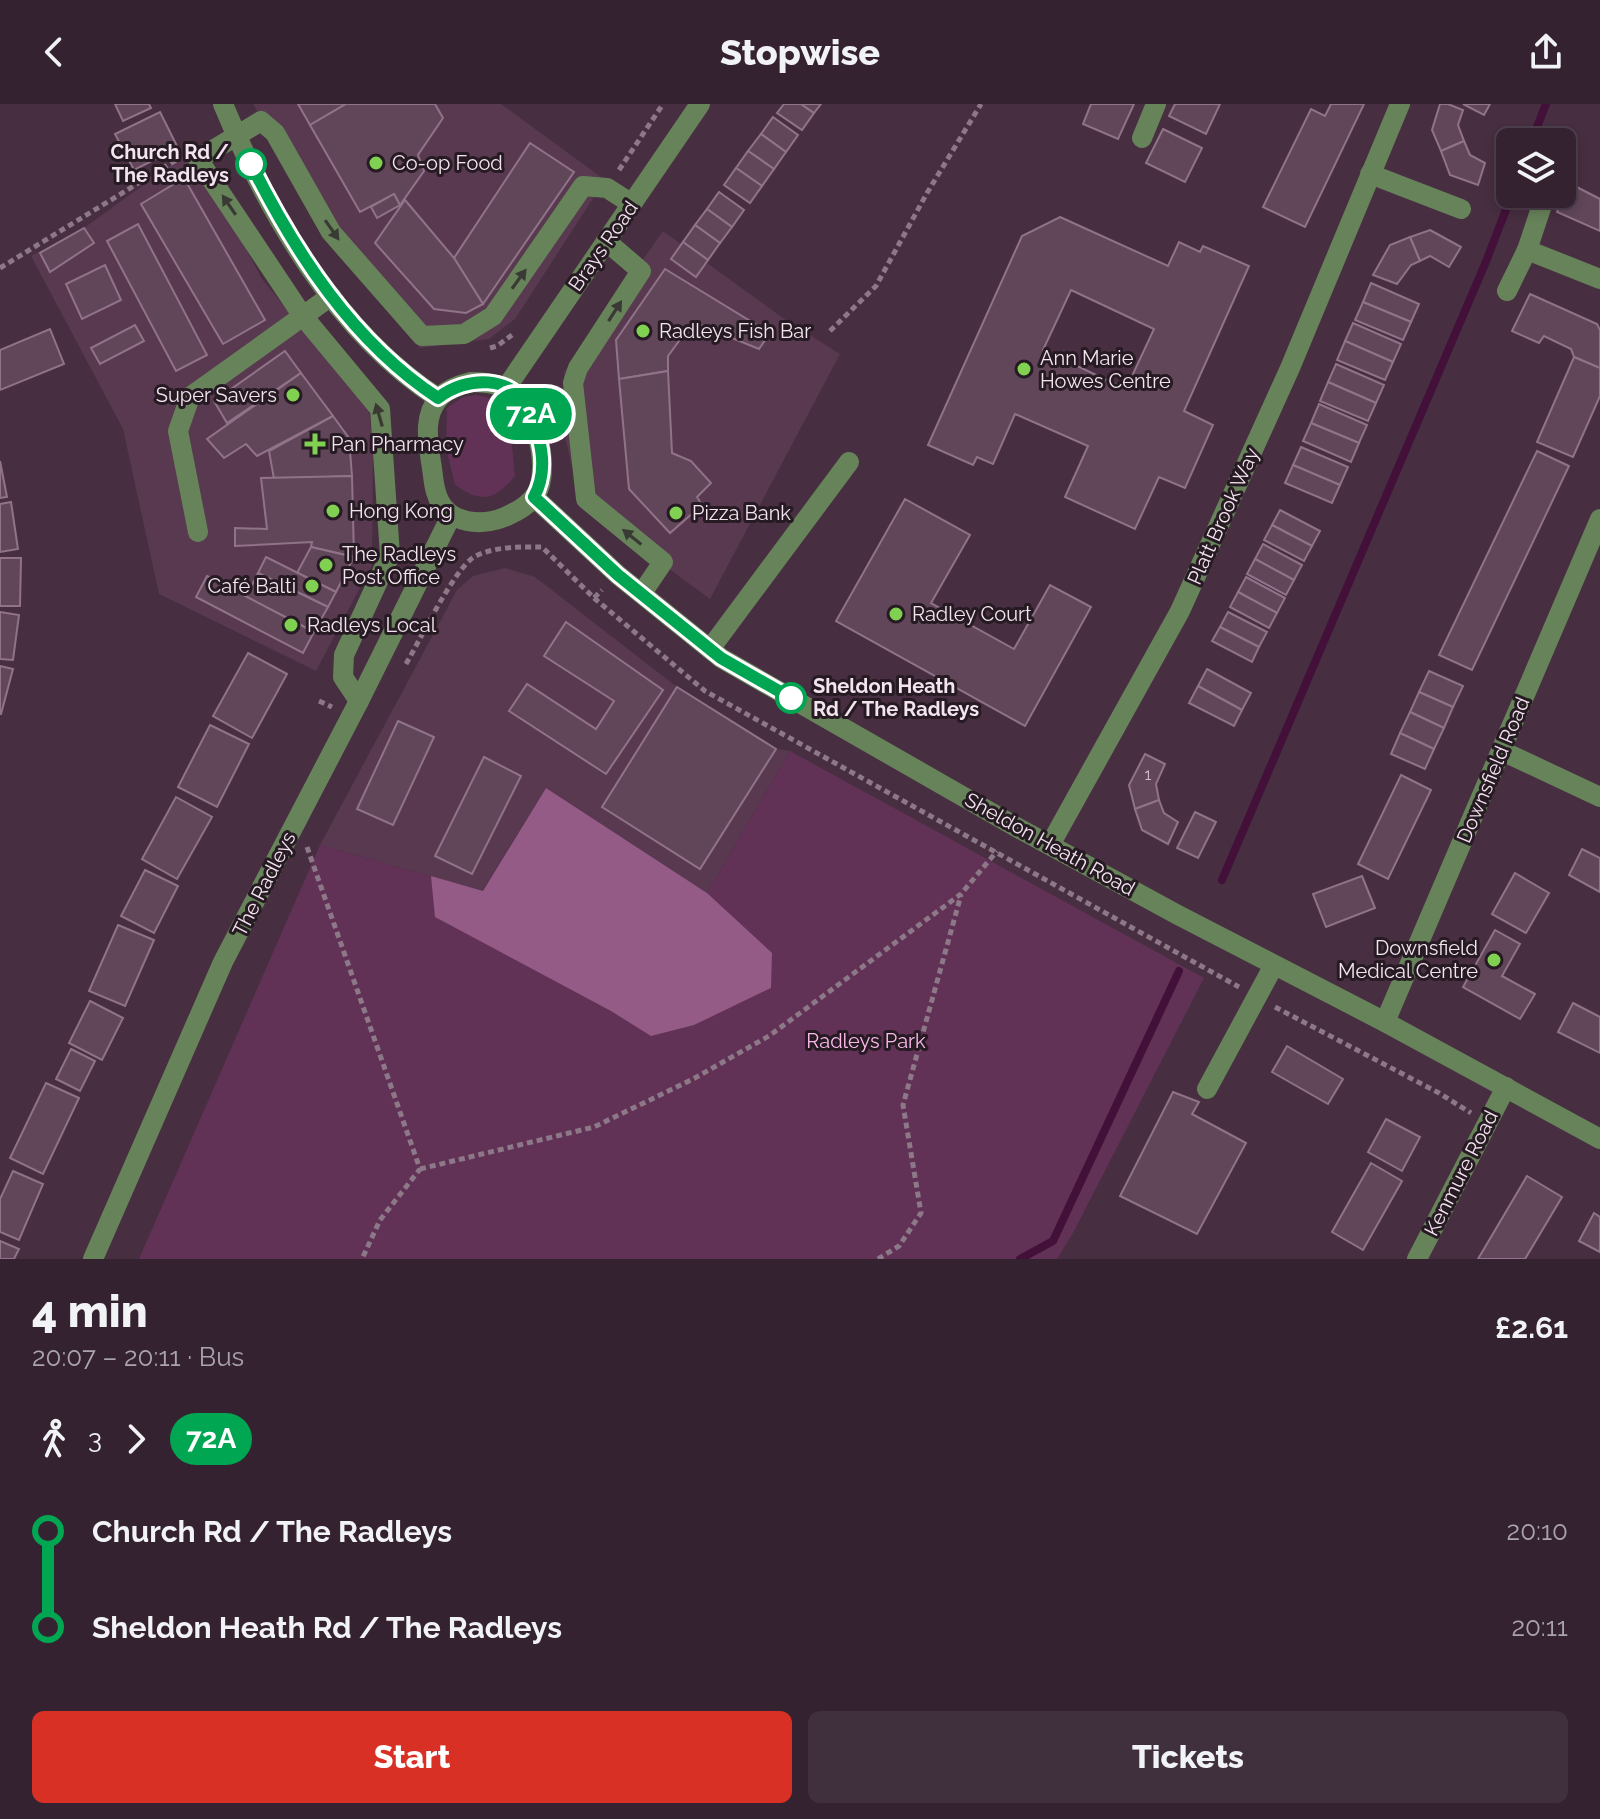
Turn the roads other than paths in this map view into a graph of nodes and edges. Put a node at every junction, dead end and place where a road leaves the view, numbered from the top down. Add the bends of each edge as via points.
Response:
1 (223, 104) edge
2 (700, 104) edge
3 (1156, 104) edge
4 (1400, 104) edge
5 (236, 134) junction
6 (1142, 138) dead end
7 (1370, 174) junction
8 (632, 204) junction
9 (1541, 208) edge
10 (1461, 209) dead end
11 (606, 241) junction
12 (1527, 250) junction
13 (1600, 279) edge
14 (1507, 291) dead end
15 (331, 296) junction
16 (302, 315) junction
17 (506, 388) junction
18 (438, 398) junction
19 (849, 462) dead end
20 (534, 497) junction
21 (451, 516) junction
22 (1600, 519) edge
23 (198, 532) dead end
24 (642, 593) junction
25 (710, 649) junction
26 (355, 709) junction
27 (1502, 751) junction
28 (1600, 797) edge
29 (1050, 845) junction
30 (1274, 965) junction
31 (1385, 1022) junction
32 (1506, 1087) junction
33 (1207, 1089) dead end
34 (1600, 1139) edge
35 (93, 1259) edge
36 (1417, 1259) edge

1 - 5 street
2 - 8 street, Brays Road
3 - 6 street
4 - 7 street, Platt Brook Way
5 -> 8 street via 261,121 275,133 331,232 422,336 464,334 493,316 583,186 607,188
5 - 15 street via 297,247
16 -> 5 street via 198,159
7 - 10 street
7 - 29 street, Platt Brook Way via 1180,611
8 - 11 street, Brays Road
9 - 12 street
11 - 17 street, Brays Road
24 -> 11 street via 663,562 586,499 573,383 641,271
12 - 13 street
12 - 14 street
15 - 16 street
15 - 18 street via 413,382
16 - 23 street via 190,397 178,431
26 -> 16 street via 343,677 344,655 390,555 380,409
17 - 18 street via 471,382
17 - 20 street via 530,410 542,450 540,487
18 - 21 street via 427,422 428,441 436,493
19 - 25 street
20 - 21 street via 492,523
20 - 24 street, Sheldon Heath Road
21 - 26 street, The Radleys
22 - 27 street, Downsfield Road
24 - 25 street, Sheldon Heath Road
25 - 29 street, Sheldon Heath Road
26 - 35 street, The Radleys via 223,962
27 - 28 street
27 - 31 street, Downsfield Road
29 - 30 street, Sheldon Heath Road
30 - 31 street, Sheldon Heath Road
30 - 33 street
31 - 32 street, Sheldon Heath Road
32 - 34 street, Sheldon Heath Road
32 - 36 street, Kenmure Road

